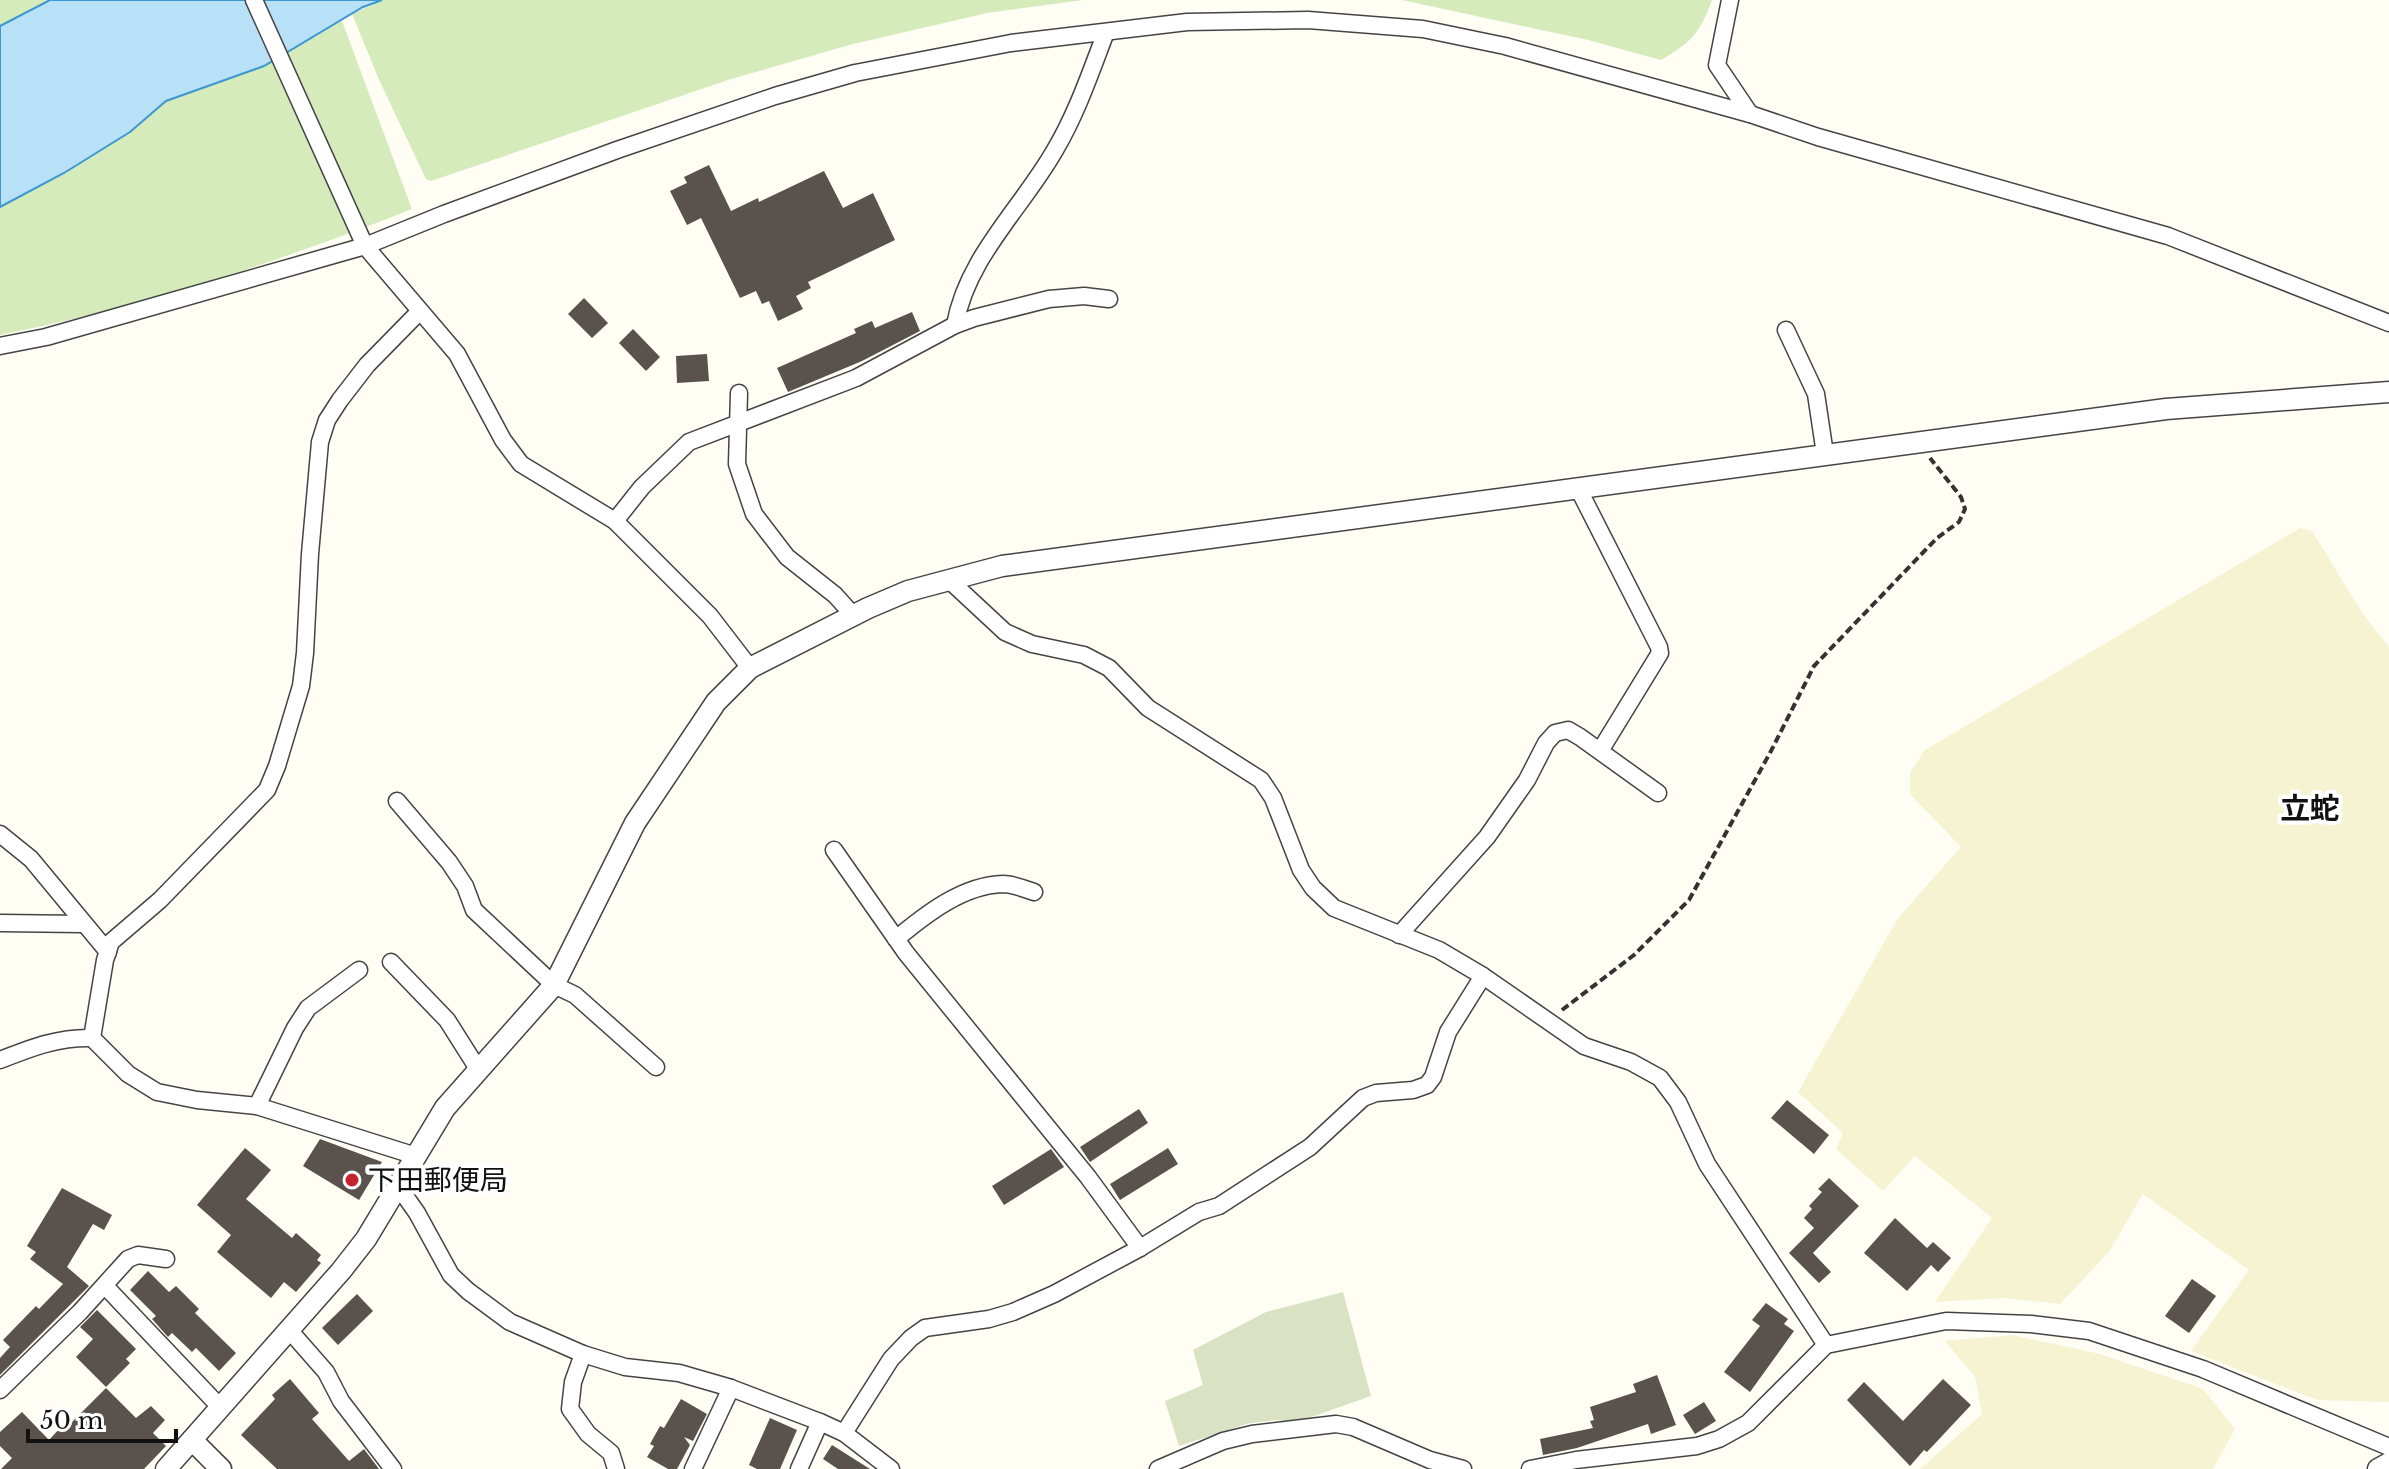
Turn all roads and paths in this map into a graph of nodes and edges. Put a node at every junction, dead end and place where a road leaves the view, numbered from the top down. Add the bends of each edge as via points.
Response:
1 (254, 0) edge
2 (1730, 0) edge
3 (1106, 32) junction
4 (1750, 114) junction
5 (364, 240) junction
6 (1109, 299) dead end
7 (420, 311) junction
8 (2389, 323) edge
9 (955, 325) junction
10 (1786, 330) dead end
11 (0, 346) edge
12 (2389, 392) edge
13 (739, 393) dead end
14 (738, 423) junction
15 (1917, 442) junction
16 (1825, 454) junction
17 (1578, 488) junction
18 (615, 521) junction
19 (948, 579) junction
20 (853, 615) junction
21 (750, 668) junction
22 (1600, 751) junction
23 (1658, 793) dead end
24 (397, 801) dead end
25 (0, 834) edge
26 (834, 850) dead end
27 (1034, 892) dead end
28 (0, 923) edge
29 (83, 924) junction
30 (1399, 935) junction
31 (896, 939) junction
32 (108, 952) junction
33 (391, 962) dead end
34 (359, 970) dead end
35 (1483, 976) junction
36 (554, 985) junction
37 (1549, 1022) junction
38 (92, 1038) junction
39 (0, 1060) edge
40 (656, 1067) dead end
41 (478, 1069) junction
42 (257, 1106) junction
43 (416, 1156) junction
44 (398, 1186) junction
45 (1140, 1248) junction
46 (166, 1259) dead end
47 (105, 1286) junction
48 (290, 1331) junction
49 (1826, 1345) junction
50 (583, 1354) junction
51 (731, 1388) junction
52 (0, 1390) edge
53 (221, 1408) junction
54 (820, 1422) junction
55 (844, 1433) junction
56 (192, 1440) junction
57 (2389, 1447) edge
58 (2389, 1463) edge
59 (166, 1469) edge
60 (221, 1469) edge
61 (393, 1469) edge
62 (616, 1469) edge
63 (693, 1469) edge
64 (799, 1469) edge
65 (891, 1469) edge
66 (1158, 1469) edge
67 (1463, 1469) edge
68 (1530, 1469) edge
69 (2378, 1469) edge

1 - 5 street
2 - 4 street via 1717,65
3 - 4 street via 1187,22 1308,20 1423,29 1505,46
3 - 5 street via 1011,43 842,77
3 - 9 street via 1056,150 973,273
4 - 8 street via 2168,236
5 - 7 street
5 - 11 street via 46,337
6 - 9 street via 1049,299
7 - 18 street via 457,354 521,464
7 - 32 street via 367,365 327,420 320,442 301,686 267,790 160,900 111,942
9 - 14 street via 856,378
10 - 16 street via 1816,394
12 - 15 street via 2166,409
13 - 14 street
14 - 18 street via 675,452
14 - 20 street via 737,464 754,514 787,557
15 - 16 street
15 - 37 path via 1961,497 1965,509 1959,522 1937,538 1814,666 1689,900 1634,955
16 - 17 street
17 - 19 street via 1002,566
17 - 22 street via 1660,653
18 - 21 street via 710,616
19 - 20 street
19 - 30 street via 1005,632 1084,655 1109,668 1148,708 1261,780 1313,888 1334,908
20 - 21 street
21 - 36 street via 716,702 635,823
22 - 23 street
22 - 30 street via 1568,730 1555,733 1487,837
24 - 36 street via 449,862 474,910
25 - 29 street via 31,859
26 - 31 street
27 - 31 street via 1005,884 971,890
28 - 29 street
29 - 32 street
30 - 35 street via 1439,950
31 - 45 street
32 - 38 street
33 - 41 street via 447,1020
34 - 42 street via 308,1008
35 - 37 street
35 - 45 street via 1448,1032 1427,1085 1363,1098 1310,1147 1219,1206 1199,1212
36 - 40 street via 575,995
36 - 41 street
37 - 49 street via 1584,1046 1660,1078 1678,1102 1707,1164
38 - 39 street via 69,1037
38 - 42 street via 128,1074 157,1092
41 - 43 street via 445,1108
42 - 43 street
43 - 44 street
44 - 48 street via 366,1239
44 - 50 street via 451,1275 468,1291 510,1322
45 - 55 street via 1013,1312 925,1328 891,1359
46 - 47 street via 128,1259
47 - 52 street
47 - 53 street
48 - 53 street
48 - 61 street via 326,1372 341,1401
49 - 57 street via 1946,1321 2089,1331 2203,1369
49 - 68 street via 1748,1423 1719,1439
50 - 51 street
50 - 62 street via 570,1409 611,1453
51 - 54 street
51 - 63 street
53 - 56 street
54 - 55 street
54 - 64 street
55 - 65 street
56 - 59 street
56 - 60 street
58 - 69 street
66 - 67 street via 1238,1437 1336,1424

